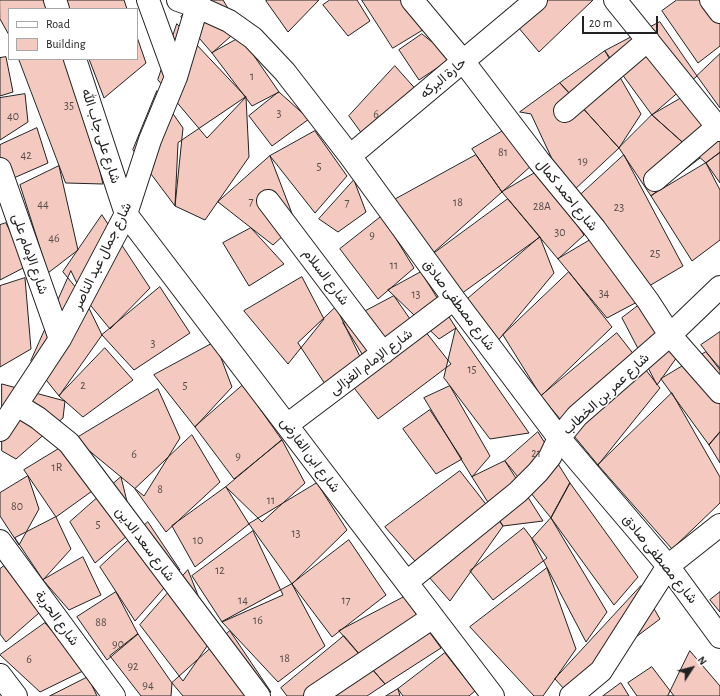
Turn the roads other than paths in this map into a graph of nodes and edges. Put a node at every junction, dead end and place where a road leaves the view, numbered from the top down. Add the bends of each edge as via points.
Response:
1 (148, 0) edge
2 (178, 0) edge
3 (412, 0) edge
4 (536, 0) edge
5 (615, 0) edge
6 (711, 0) edge
7 (199, 3) edge
8 (720, 12) edge
9 (648, 40) junction
10 (75, 60) edge
11 (463, 61) junction
12 (176, 77) junction
13 (565, 111) dead end
14 (719, 129) edge
15 (350, 156) junction
16 (0, 169) edge
17 (655, 180) dead end
18 (268, 201) dead end
19 (126, 214) junction
20 (720, 287) edge
21 (454, 300) junction
22 (670, 335) junction
23 (60, 340) junction
24 (383, 353) junction
25 (720, 392) edge
26 (17, 405) junction
27 (288, 425) junction
28 (0, 430) edge
29 (558, 438) junction
30 (720, 525) edge
31 (0, 541) edge
32 (668, 566) junction
33 (407, 582) junction
34 (433, 617) junction
35 (720, 637) edge
36 (0, 675) edge
37 (16, 696) edge
38 (114, 696) edge
39 (259, 696) edge
40 (315, 696) edge
41 (493, 696) edge
42 (572, 696) edge

1 - 12 street
2 - 7 street, شارع مصطفى صادق
3 - 11 street, شارع احمد كمال
4 - 11 street, حارة البركه
5 - 9 street
6 - 8 street
7 - 12 street, شارع جمال عبد الناصر
7 - 15 street, شارع مصطفى صادق via 253,38 284,72
9 - 13 street
9 - 14 street
10 - 19 street, شارع على جاب الله
11 - 15 street, حارة البركه
11 - 22 street, شارع احمد كمال via 595,229
12 - 19 street, شارع جمال عبد الناصر via 150,140
14 - 17 street
15 - 21 street, شارع مصطفى صادق
16 - 23 street, شارع الإمام على
18 - 24 street, شارع السلام
19 - 23 street, شارع جمال عبد الناصر
19 - 27 street, شارع ابن الفارض
20 - 22 street, شارع عمر بن الخطاب
21 - 24 street, شارع الإمام الغزالى
21 - 29 street, شارع مصطفى صادق
22 - 25 street, شارع احمد كمال
22 - 29 street, شارع عمر بن الخطاب via 577,416
23 - 26 street, شارع جمال عبد الناصر
24 - 27 street, شارع الإمام الغزالى
26 - 28 street, شارع جمال عبد الناصر
26 - 39 street, شارع سعد الدين via 69,443
27 - 33 street, شارع ابن الفارض
29 - 32 street, شارع مصطفى صادق
29 - 33 street, شارع عمر بن الخطاب via 550,457 518,492
30 - 32 street
31 - 38 street, شارع الحرية
32 - 35 street, شارع مصطفى صادق
32 - 42 street via 600,671
33 - 34 street, شارع ابن الفارض
34 - 40 street
34 - 41 street, شارع ابن الفارض
36 - 37 street

